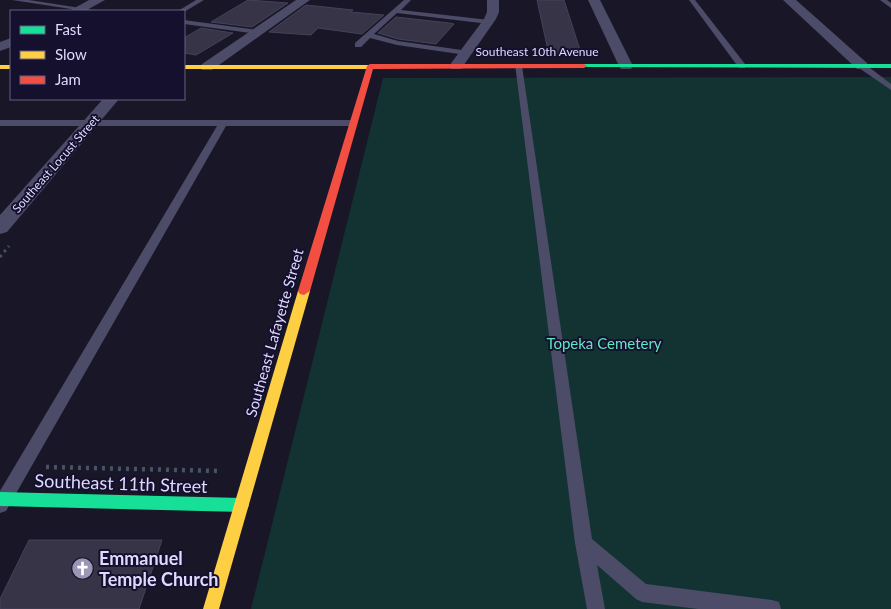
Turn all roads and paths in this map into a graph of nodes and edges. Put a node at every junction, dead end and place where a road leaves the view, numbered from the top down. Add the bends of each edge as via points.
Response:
1 (15, 0) edge
2 (99, 0) edge
3 (201, 0) edge
4 (304, 0) edge
5 (408, 0) edge
6 (493, 0) edge
7 (594, 0) edge
8 (692, 0) edge
9 (790, 0) edge
10 (883, 0) edge
11 (891, 6) edge
12 (77, 10) edge
13 (183, 10) edge
14 (396, 11) junction
15 (185, 22) edge
16 (489, 22) junction
17 (258, 32) junction
18 (369, 35) junction
19 (358, 45) dead end
20 (466, 53) junction
21 (370, 66) junction
22 (456, 66) junction
23 (518, 66) junction
24 (626, 66) junction
25 (742, 66) junction
26 (862, 66) junction
27 (891, 66) edge
28 (185, 67) edge
29 (207, 67) junction
30 (891, 88) edge
31 (110, 100) edge
32 (0, 122) edge
33 (223, 123) junction
34 (354, 123) junction
35 (90, 124) junction
36 (0, 228) edge
37 (24, 466) junction
38 (225, 471) dead end
39 (1, 501) edge
40 (242, 505) junction
41 (584, 543) junction
42 (211, 609) edge
43 (596, 609) edge
44 (772, 609) edge

1 - 12 lane
2 - 12 street
3 - 13 lane
4 - 17 street
5 - 14 lane
6 - 16 street
7 - 24 street
8 - 25 lane
9 - 26 street
10 - 11 lane
14 - 16 lane
14 - 18 lane
15 - 17 lane
16 - 20 street
17 - 29 street
18 - 19 lane
18 - 20 lane via 397,43
20 - 22 street
21 - 22 main road, Southeast 10th Avenue
21 - 29 main road, Southeast 10th Avenue
21 - 34 main road, Southeast Lafayette Street
22 - 23 main road, Southeast 10th Avenue
23 - 24 main road, Southeast 10th Avenue
23 - 41 lane
24 - 25 main road, Southeast 10th Avenue
25 - 26 main road, Southeast 10th Avenue
26 - 27 main road, Southeast 10th Avenue
26 - 30 lane
28 - 29 main road, Southeast 10th Avenue
31 - 35 street, Southeast Locust Street
32 - 35 lane
33 - 34 lane
33 - 35 lane
33 - 37 lane
34 - 40 main road, Southeast Lafayette Street
35 - 36 street, Southeast Locust Street
37 - 38 path
37 - 39 lane
39 - 40 main road, Southeast 11th Street
40 - 42 main road, Southeast Lafayette Street
41 - 43 lane
41 - 44 lane via 642,593

